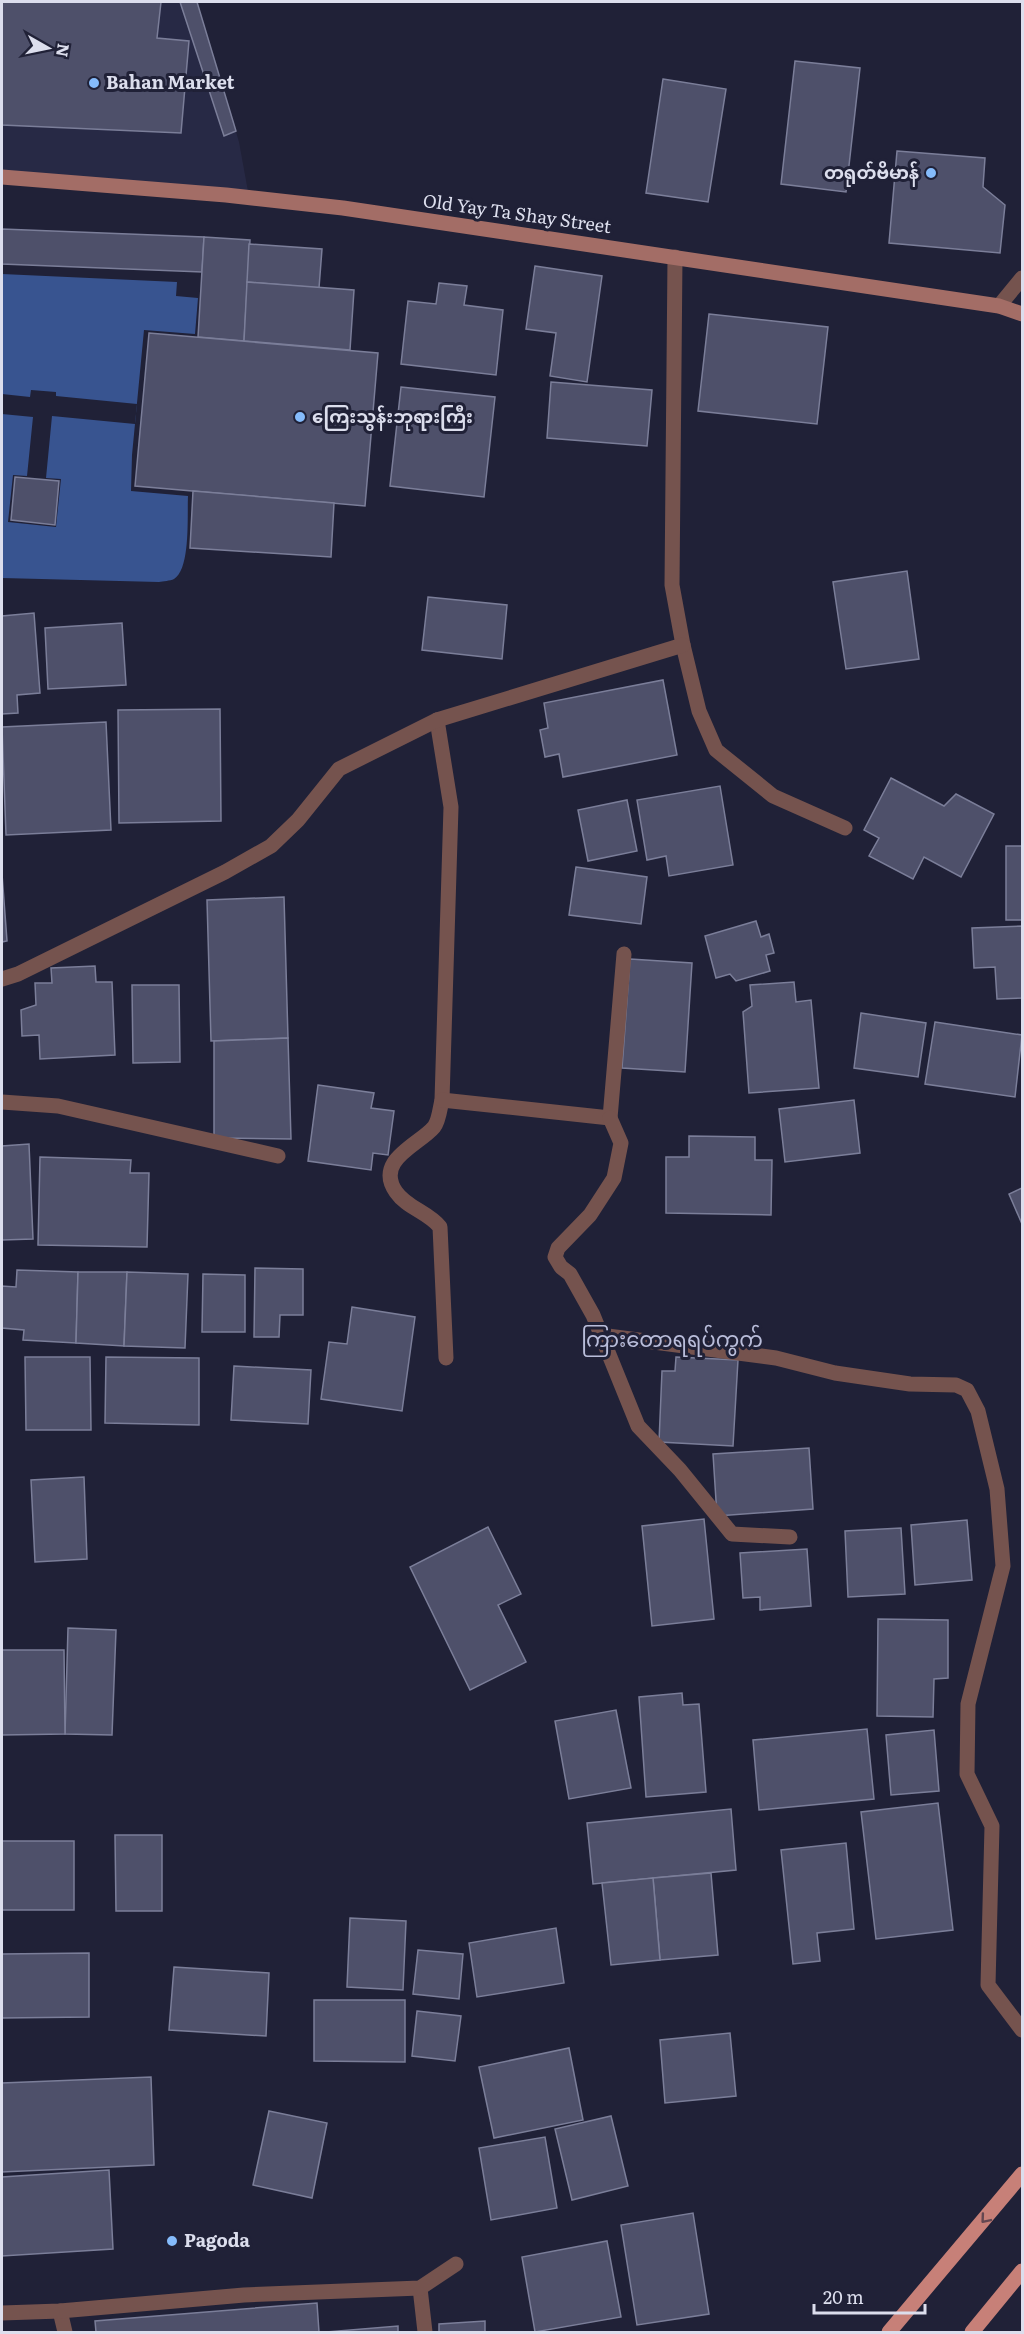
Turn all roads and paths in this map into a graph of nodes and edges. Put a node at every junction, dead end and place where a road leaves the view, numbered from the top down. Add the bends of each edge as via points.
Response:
1 (2, 177) edge
2 (675, 257) junction
3 (1023, 278) edge
4 (999, 306) junction
5 (1023, 314) edge
6 (683, 645) junction
7 (437, 720) junction
8 (845, 828) dead end
9 (624, 954) dead end
10 (2, 979) edge
11 (442, 1100) junction
12 (2, 1102) edge
13 (610, 1118) junction
14 (278, 1156) dead end
15 (600, 1335) junction
16 (446, 1358) dead end
17 (790, 1537) dead end
18 (1023, 2030) edge
19 (1023, 2174) edge
20 (456, 2264) dead end
21 (1023, 2271) edge
22 (420, 2288) junction
23 (60, 2311) junction
24 (2, 2313) edge
25 (64, 2332) edge
26 (425, 2332) edge
27 (889, 2332) edge
28 (972, 2332) edge

1 - 2 main road, Old Yay Ta Shay Street via 343,208
2 - 4 main road, Old Yay Ta Shay Street
2 - 6 street via 672,585
3 - 4 street
4 - 5 main road, Old Yay Ta Shay Street
6 - 7 street
6 - 8 street via 699,711 716,750 773,796
7 - 10 street via 339,769 298,820 271,846 125,922
7 - 11 street via 451,807
9 - 13 street
11 - 13 street
11 - 16 street via 435,1126 396,1159 390,1178 405,1202 440,1227
12 - 14 street via 58,1106
13 - 15 street via 621,1143 614,1178 555,1257 570,1274
15 - 17 street via 638,1426 680,1470 727,1529 732,1534
15 - 18 street via 776,1358 835,1373 910,1384 956,1385 967,1390 978,1411 997,1489 1003,1566 968,1704 967,1774 992,1826 988,1985
19 -> 27 main road
20 - 22 street
21 - 28 main road
22 - 23 street via 244,2295
22 - 26 street
23 - 24 street
23 - 25 street

